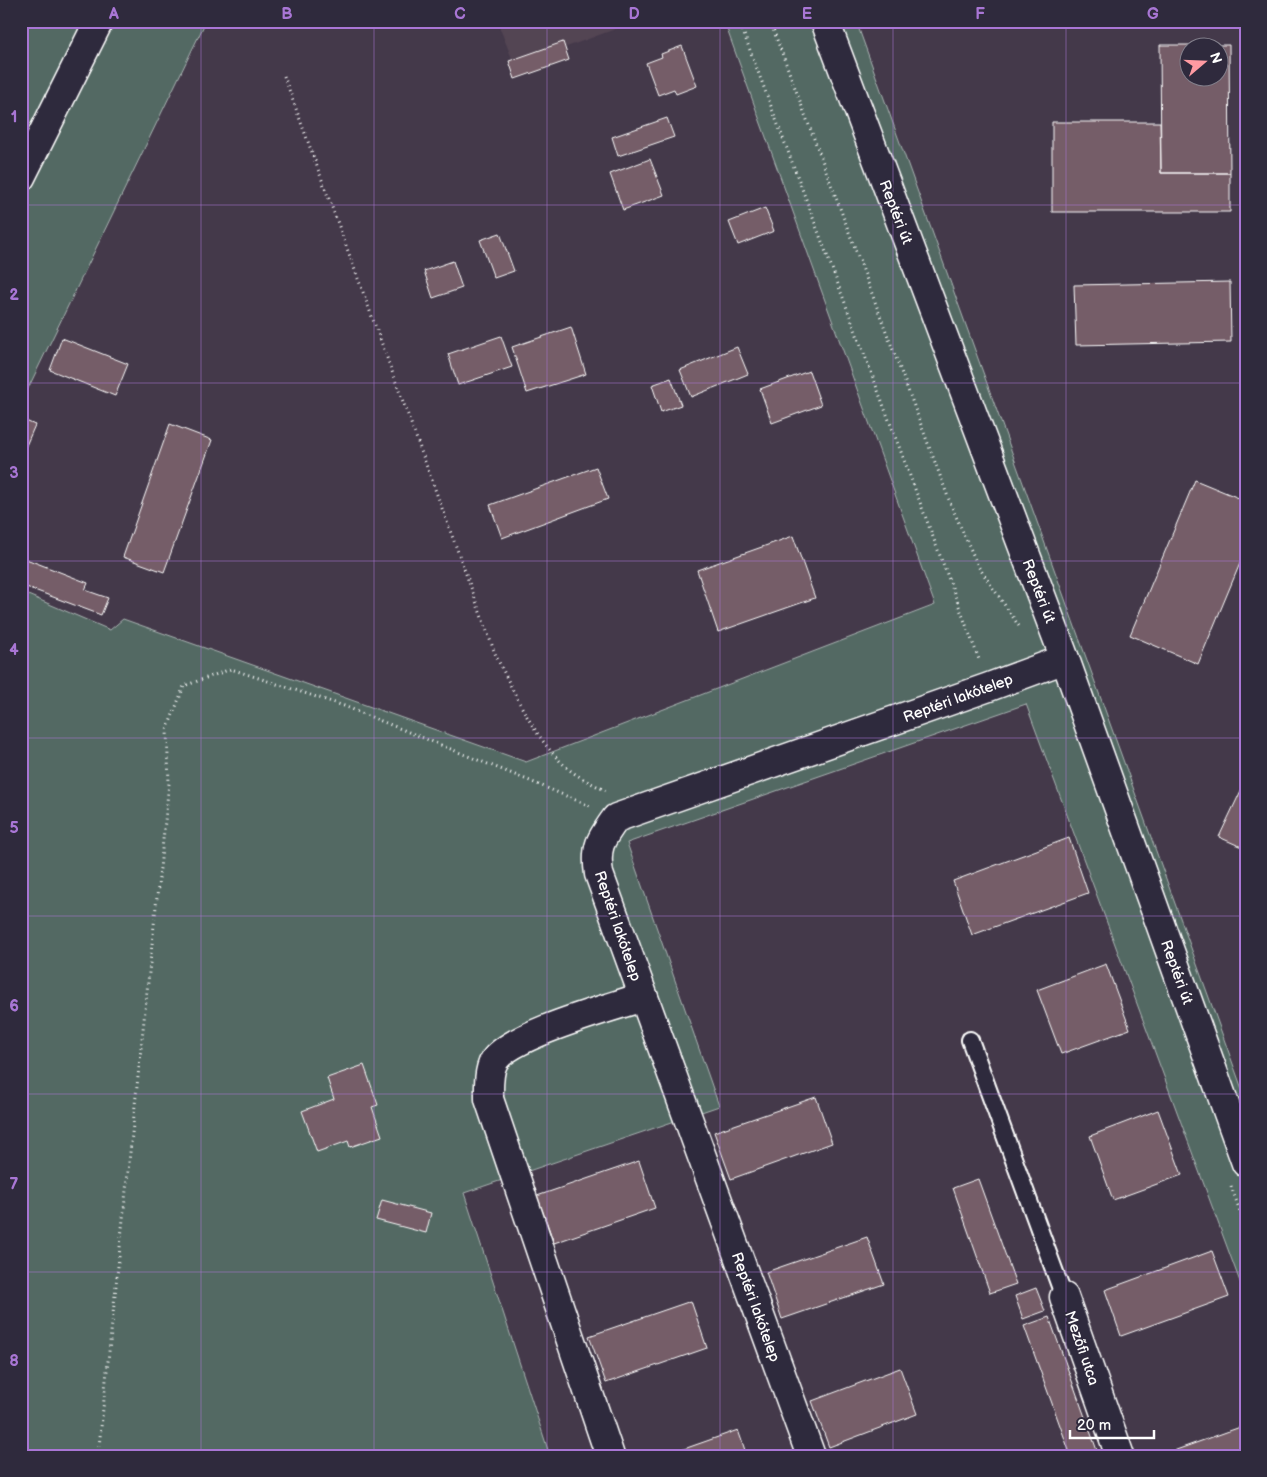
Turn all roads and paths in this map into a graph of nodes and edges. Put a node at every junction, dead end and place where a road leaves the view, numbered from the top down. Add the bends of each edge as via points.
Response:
1 (99, 21) edge
2 (739, 21) edge
3 (770, 21) edge
4 (825, 21) edge
5 (284, 76) dead end
6 (29, 144) edge
7 (21, 177) edge
8 (1053, 664) junction
9 (990, 687) junction
10 (642, 809) junction
11 (616, 818) junction
12 (642, 997) junction
13 (970, 1040) dead end
14 (1237, 1172) edge
15 (1246, 1228) edge
16 (1064, 1297) joint
17 (98, 1456) edge
18 (610, 1456) edge
19 (811, 1456) edge
20 (1120, 1456) edge

1 - 6 street
2 - 9 path
3 - 8 path via 951,505 978,566
4 - 8 street, Reptéri út
5 - 10 path via 496,656 527,716 546,746 565,766
6 - 7 street
8 - 9 street, Reptéri lakótelep
8 - 14 street, Reptéri út
9 - 10 street, Reptéri lakótelep
10 - 11 street, Reptéri lakótelep
11 - 12 street, Reptéri lakótelep via 601,838 596,856 599,874
11 - 17 path via 344,706 231,668 184,686 167,730 169,783
12 - 18 street via 534,1034 510,1047 494,1061 490,1077 489,1099
12 - 19 street, Reptéri lakótelep
13 - 16 lane
14 - 15 path
16 - 20 street, Mezőfi utca

